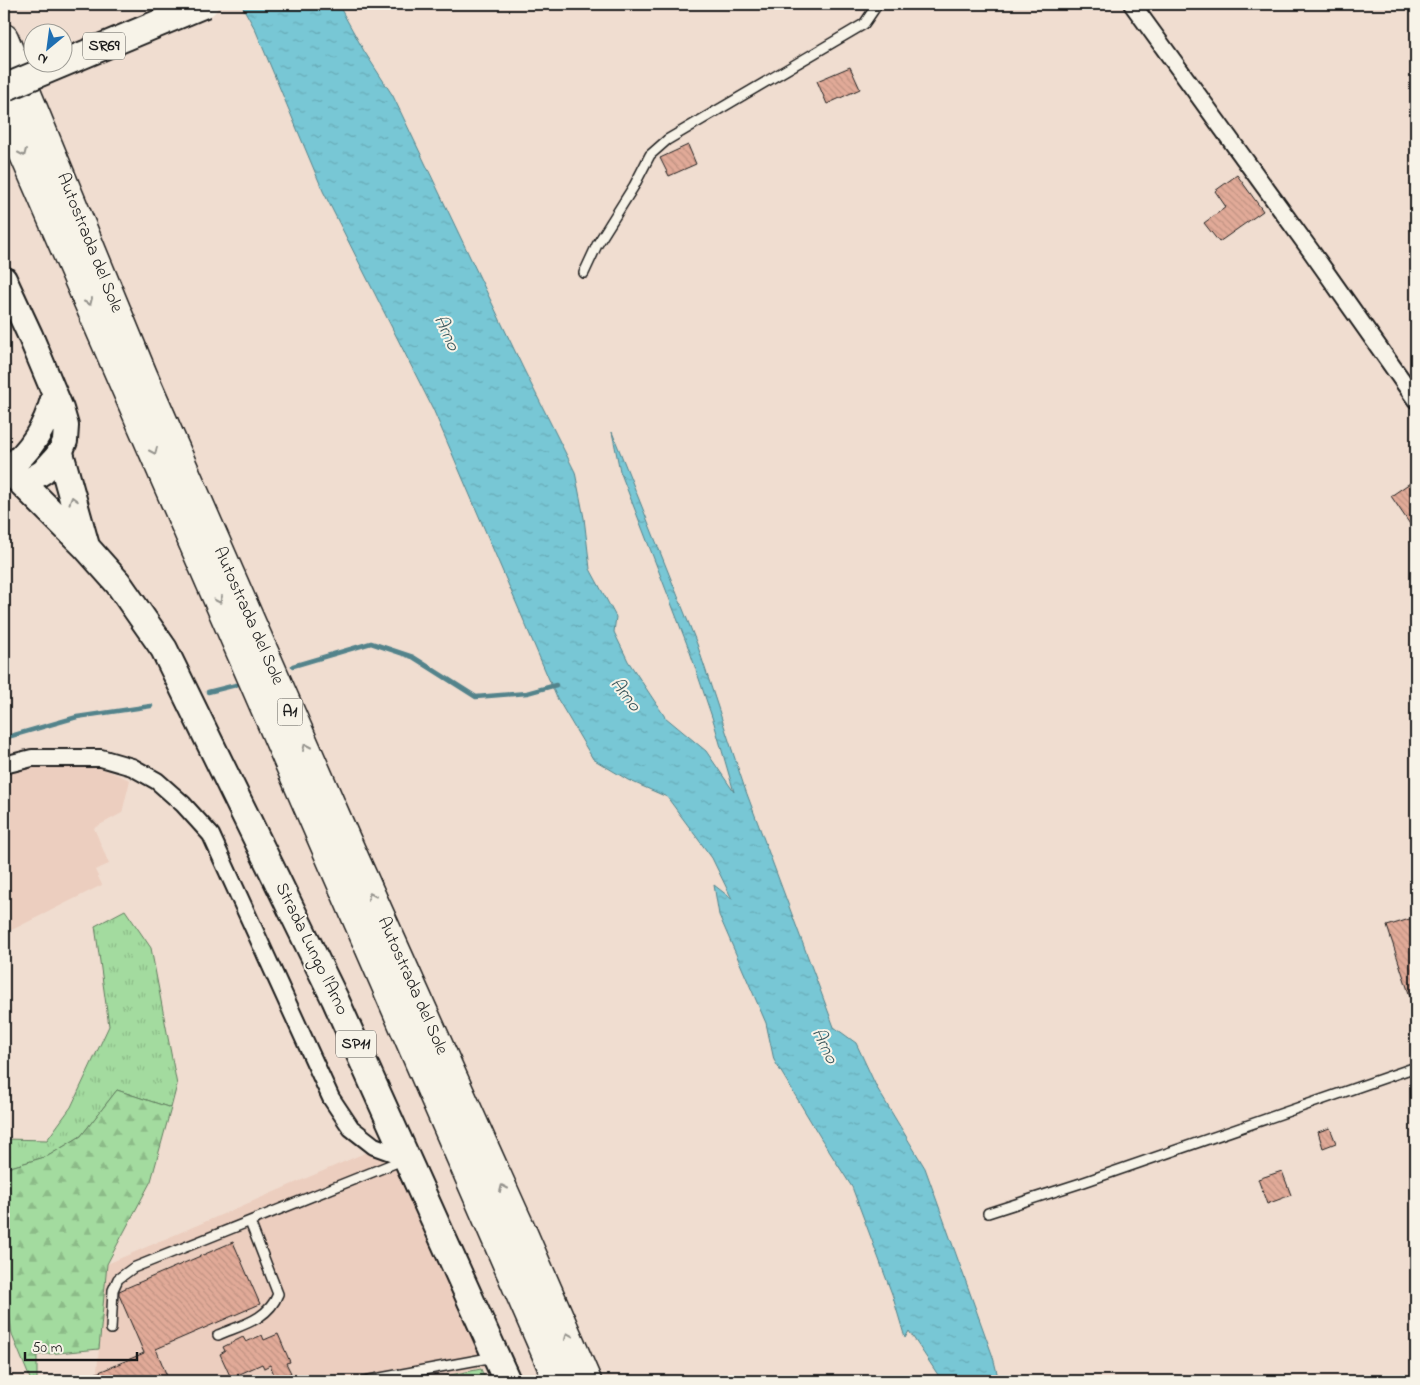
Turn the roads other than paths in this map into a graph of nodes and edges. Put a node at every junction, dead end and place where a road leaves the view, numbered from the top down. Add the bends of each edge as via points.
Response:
1 (205, 4) edge
2 (876, 4) edge
3 (1132, 4) edge
4 (4, 38) edge
5 (4, 88) edge
6 (4, 108) edge
7 (584, 273) dead end
8 (4, 279) edge
9 (54, 396) junction
10 (1416, 400) edge
11 (60, 453) junction
12 (11, 472) edge
13 (86, 547) junction
14 (4, 765) edge
15 (1416, 1067) edge
16 (407, 1158) junction
17 (988, 1213) dead end
18 (250, 1222) junction
19 (111, 1329) dead end
20 (218, 1335) dead end
21 (496, 1357) junction
22 (376, 1380) edge
23 (364, 1381) edge
24 (507, 1381) edge
25 (558, 1381) edge
26 (587, 1381) edge

1 - 5 main road, SR69, bridge
2 - 7 lane via 864,24 667,140 650,155 596,245
3 - 10 street
26 -> 4 highway, Autostrada del Sole / A1 via 143,375
6 -> 25 highway, Autostrada del Sole / A1
8 - 9 street
9 - 11 street via 66,426 66,441
9 - 12 street via 42,429
11 - 12 street via 43,472
13 -> 11 main road
12 - 13 main road, Strada Lungo l'Arno
13 - 16 main road, Strada Lungo l'Arno / SP11 via 118,583 164,649 336,999
14 - 16 street via 32,758 101,758 132,767 157,781 182,804 211,835 331,1098 351,1128 374,1146
15 - 17 lane
16 - 18 lane
16 - 21 main road, Strada Lungo l'Arno / SP11
18 - 19 lane via 133,1268 118,1279 113,1290
18 - 20 lane via 278,1294 263,1316
21 - 22 lane
21 - 24 main road, Strada Lungo l'Arno / SP11
22 - 23 lane

